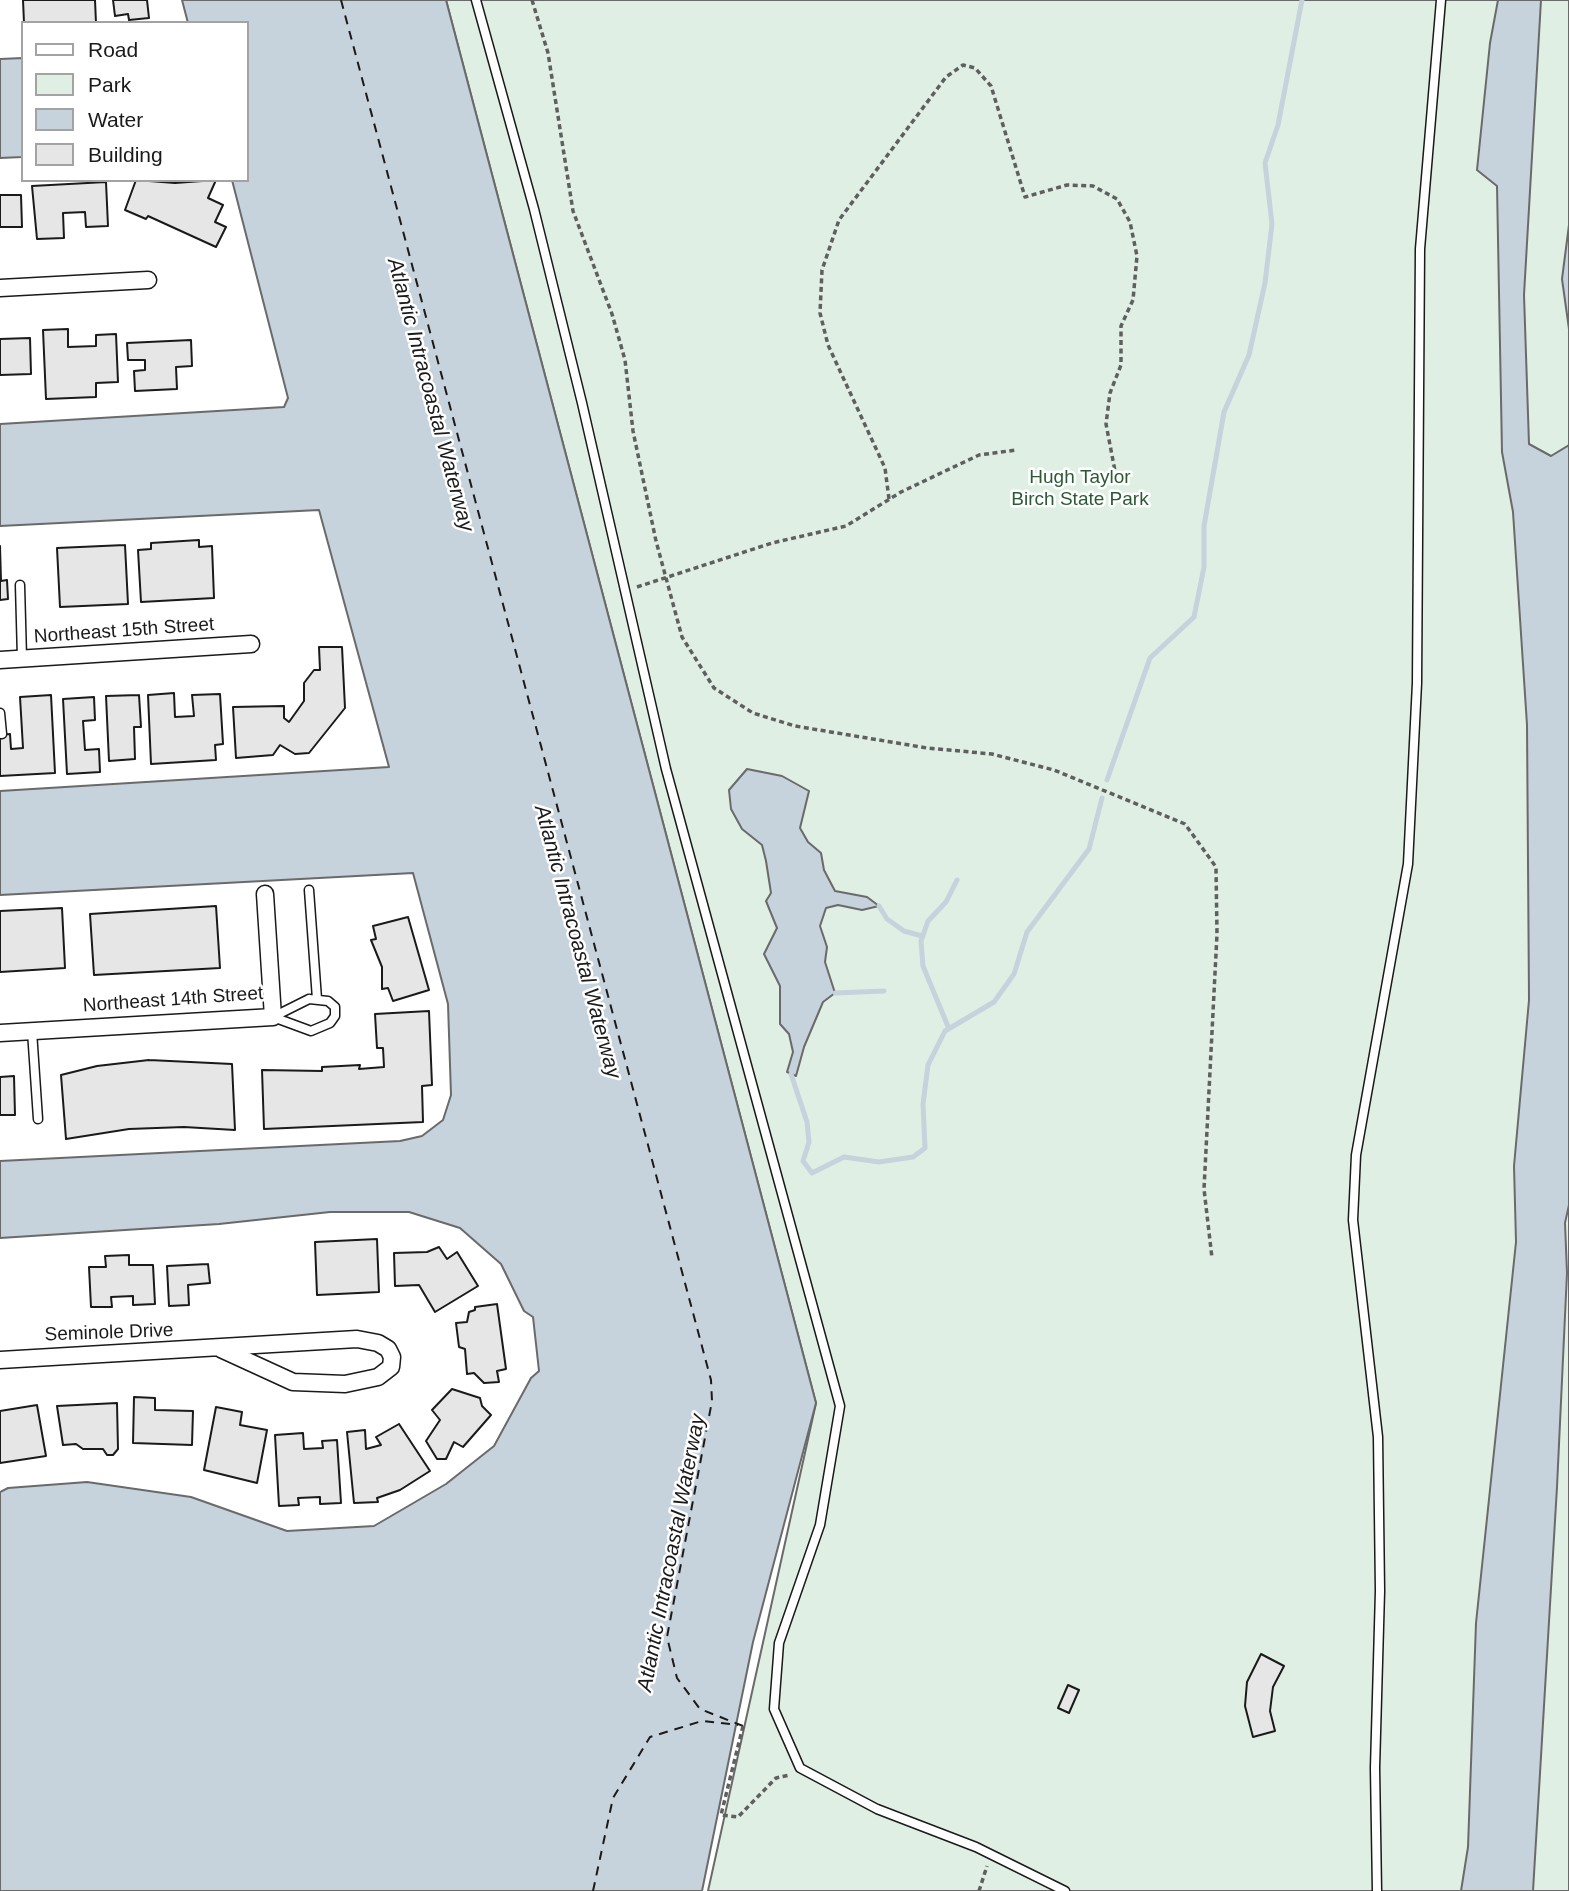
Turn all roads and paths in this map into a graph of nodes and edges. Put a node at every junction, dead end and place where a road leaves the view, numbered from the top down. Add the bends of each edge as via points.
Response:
1 (476, 0) edge
2 (533, 0) edge
3 (1441, 0) edge
4 (148, 280) dead end
5 (0, 288) edge
6 (1016, 450) dead end
7 (1115, 471) dead end
8 (889, 499) junction
9 (666, 577) junction
10 (20, 585) dead end
11 (625, 591) junction
12 (251, 644) dead end
13 (22, 658) junction
14 (0, 660) edge
15 (0, 713) edge
16 (2, 734) edge
17 (309, 890) dead end
18 (265, 894) dead end
19 (317, 999) junction
20 (273, 1017) junction
21 (32, 1031) junction
22 (0, 1033) edge
23 (38, 1119) dead end
24 (1212, 1258) dead end
25 (221, 1349) junction
26 (0, 1360) edge
27 (743, 1726) dead end
28 (806, 1771) junction
29 (992, 1855) junction
30 (979, 1891) edge
31 (1065, 1891) edge
32 (1377, 1891) edge

1 - 11 lane via 537,222
2 - 9 path via 548,53 573,211 625,360 633,431
3 - 32 lane via 1420,249 1417,670 1408,864 1356,1155 1353,1220 1378,1437
4 - 5 street
6 - 8 path via 979,455
7 - 8 path via 1107,424 1110,393 1121,365 1121,326 1133,300 1137,256 1130,222 1117,199 1093,186 1067,185 1026,197 991,86 975,68 963,65 946,77 839,220 822,270 820,313 828,345 885,468
8 - 9 path via 846,526 772,543
9 - 11 path
9 - 24 path via 682,637 714,688 753,713 795,726 992,754 1054,770 1185,824 1216,867 1204,1189
10 - 13 lane
11 - 28 lane via 670,782 840,1406 820,1525 779,1643 774,1709 800,1768
12 - 13 street, Northeast 15th Street
13 - 14 street, Northeast 15th Street
15 - 16 lane
17 - 19 lane
18 - 20 street, Northeast 14th Street
19 - 20 lane via 295,1004
19 - 20 lane via 334,1007 335,1016 320,1029 311,1031
20 - 21 street, Northeast 14th Street
21 - 22 street, Northeast 14th Street
21 - 23 lane
25 - 25 street, Seminole Drive via 293,1382 345,1384 378,1377 391,1367 388,1349 357,1339
25 - 26 street, Seminole Drive
27 - 28 path via 721,1815 738,1817 776,1778
28 - 29 lane via 877,1810
29 - 30 path
29 - 31 lane

